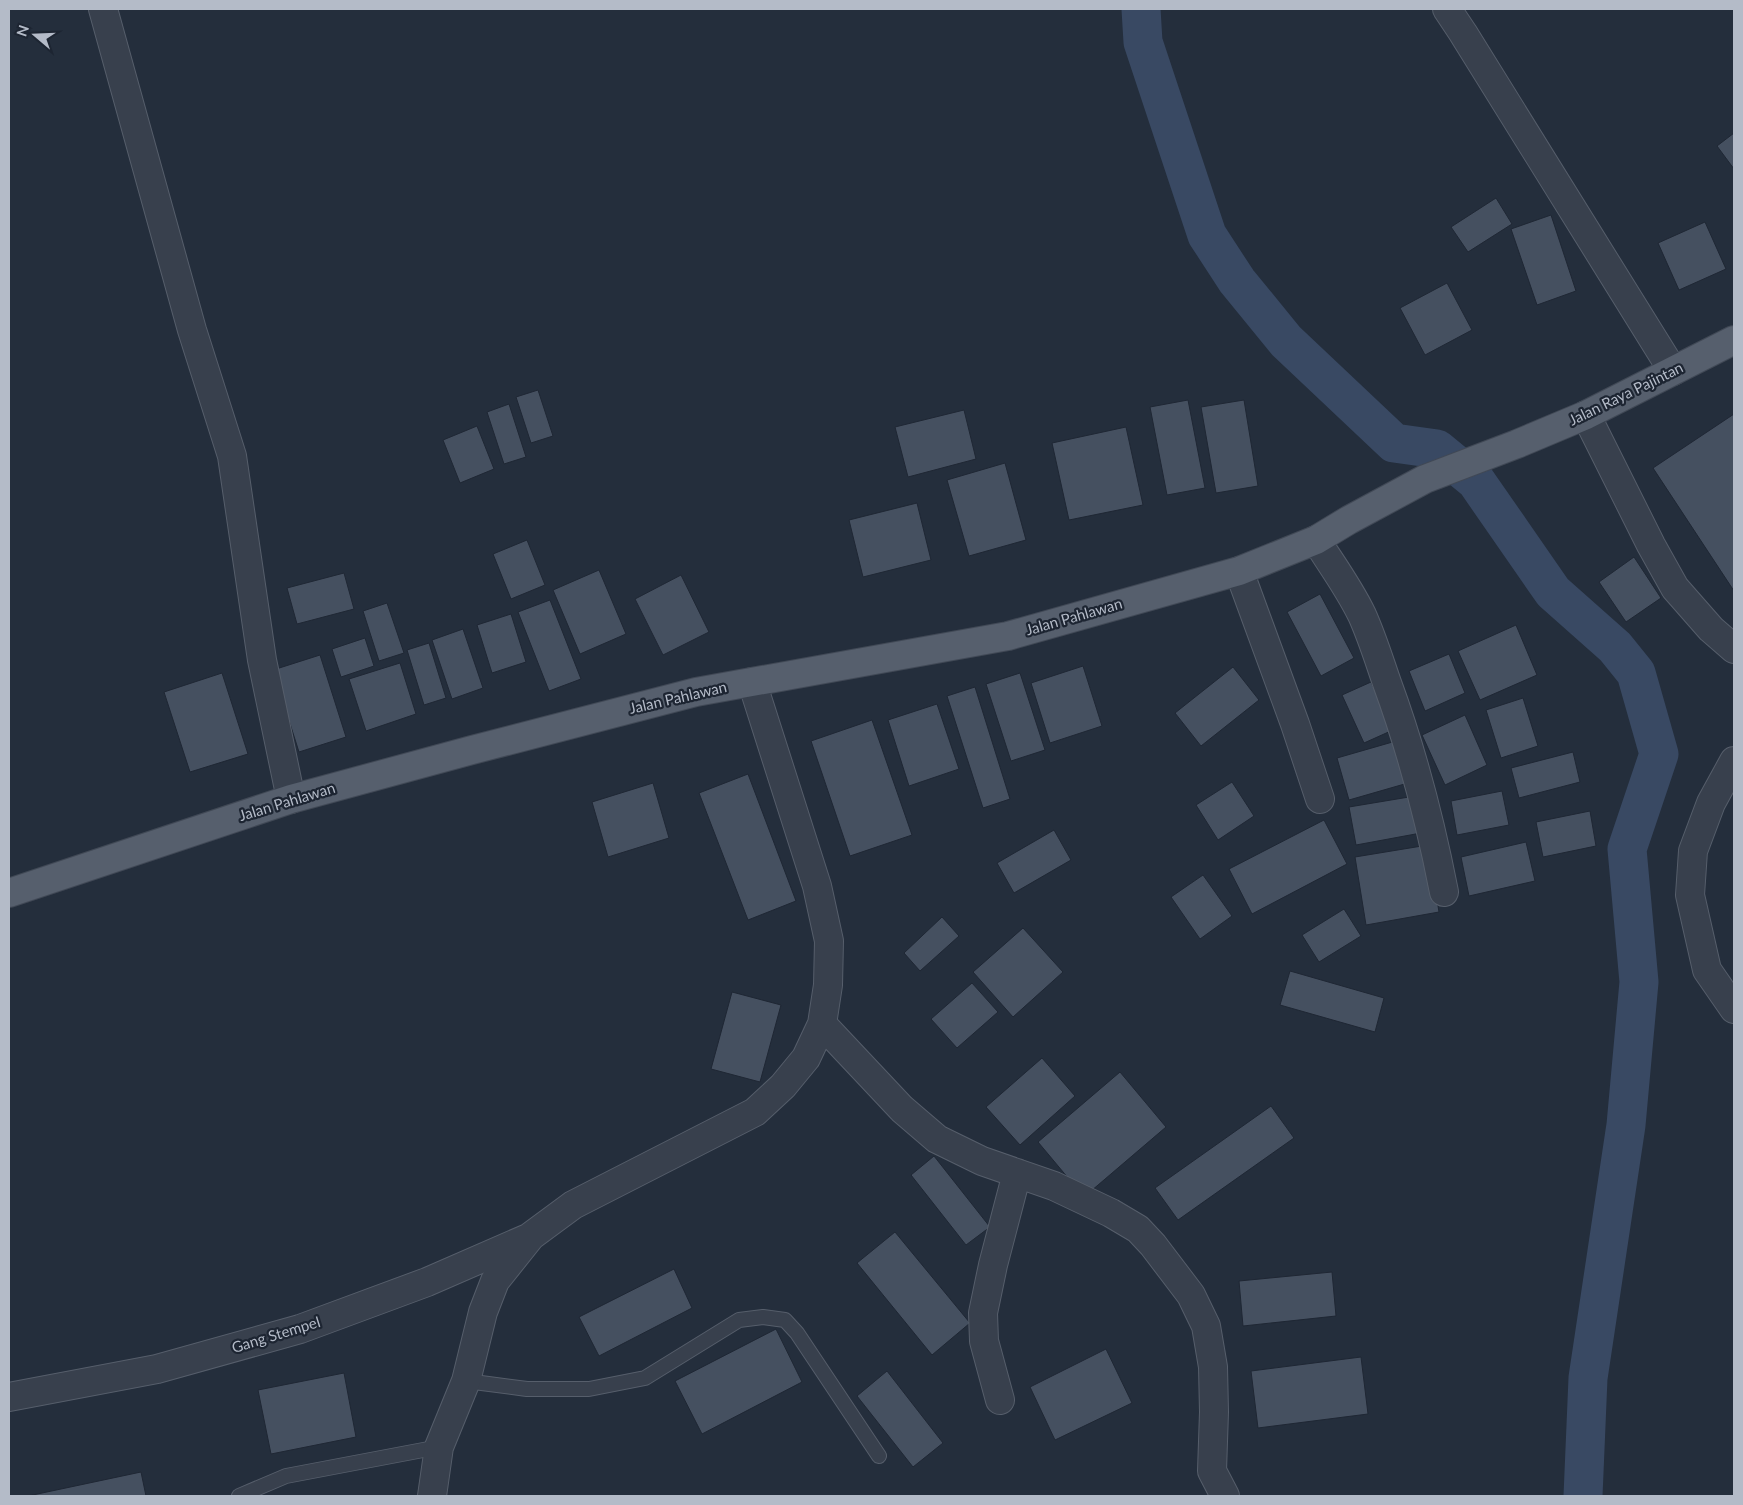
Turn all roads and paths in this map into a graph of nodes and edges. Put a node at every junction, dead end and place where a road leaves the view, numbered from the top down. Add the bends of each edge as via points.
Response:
1 (103, 9) edge
2 (1447, 9) edge
3 (1734, 340) edge
4 (1673, 371) junction
5 (1586, 415) junction
6 (1349, 520) joint
7 (1316, 540) junction
8 (1239, 570) junction
9 (1734, 649) edge
10 (752, 682) junction
11 (1734, 762) edge
12 (291, 799) junction
13 (1320, 799) dead end
14 (1444, 892) dead end
15 (9, 893) edge
16 (1734, 1009) edge
17 (822, 1024) junction
18 (1017, 1173) junction
19 (531, 1236) junction
20 (466, 1381) junction
21 (9, 1398) edge
22 (1000, 1400) dead end
23 (439, 1447) junction
24 (879, 1456) dead end
25 (239, 1496) edge
26 (432, 1496) edge
27 (1225, 1496) edge

1 - 12 street via 192,330 228,445 262,660
2 - 4 street
3 - 4 main road, Jalan Raya Pajintan
4 - 5 main road, Jalan Raya Pajintan
5 - 6 main road, Jalan Raya Pajintan via 1425,479
5 - 9 street via 1676,588 1711,629
6 - 7 main road, Jalan Pahlawan
7 - 8 main road, Jalan Pahlawan
7 - 14 street via 1344,582 1373,642 1418,776
8 - 10 main road, Jalan Pahlawan via 1008,636
8 - 13 street
10 - 12 main road, Jalan Pahlawan via 696,692
10 - 17 street via 817,886 829,940 828,985
11 - 16 street via 1711,802 1693,851 1690,895 1707,970
12 - 15 main road, Jalan Pahlawan
17 - 18 street via 902,1109 937,1139 982,1161
17 - 19 street via 806,1058 783,1086 755,1112 573,1205
18 - 22 street via 983,1313 984,1342
18 - 27 street via 1062,1190 1138,1229 1154,1245 1190,1295 1206,1326 1213,1366 1212,1471
19 - 20 street via 495,1280 483,1312
19 - 21 street, Gang Stempel via 427,1282 300,1330 157,1368
20 - 23 street
20 - 24 lane via 527,1389 588,1389 645,1378 739,1320 763,1317 785,1320
23 - 25 lane via 286,1476
23 - 26 street

